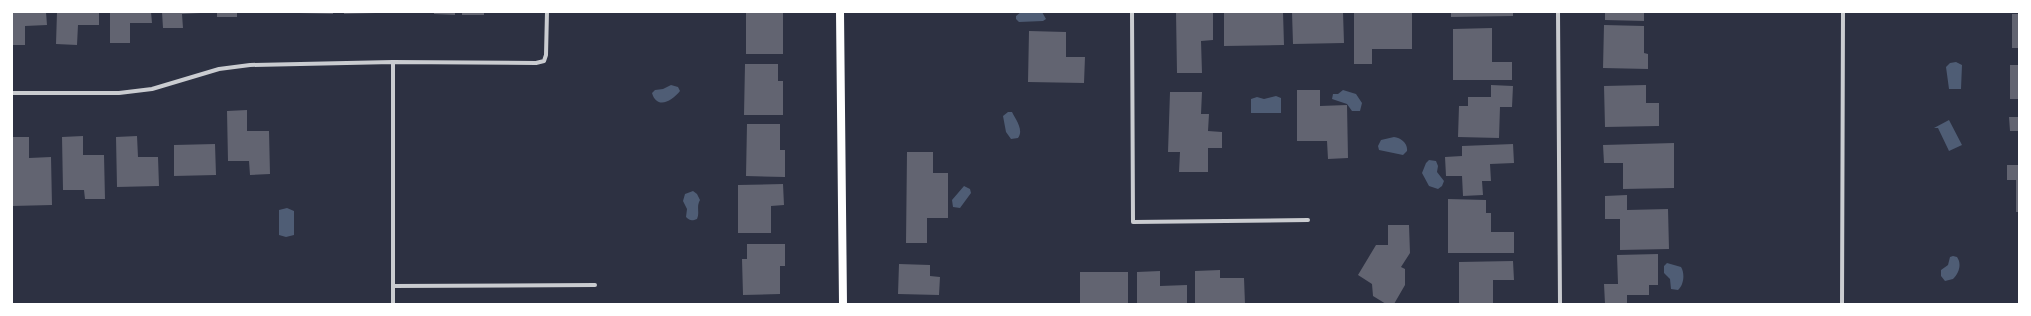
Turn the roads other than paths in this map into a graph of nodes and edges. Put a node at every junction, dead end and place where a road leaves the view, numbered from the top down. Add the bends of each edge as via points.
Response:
1 (547, 12) edge
2 (840, 12) edge
3 (1132, 12) edge
4 (1558, 12) edge
5 (1843, 12) edge
6 (393, 62) junction
7 (12, 93) edge
8 (1308, 220) dead end
9 (595, 285) dead end
10 (393, 286) junction
11 (393, 304) edge
12 (843, 304) edge
13 (1560, 304) edge
14 (1842, 304) edge

1 - 6 street via 544,61
2 - 12 main road
3 - 8 street via 1133,222
4 - 13 street
5 - 14 street
6 - 7 street via 250,65 219,69 146,90 119,93
6 - 10 street
9 - 10 street
10 - 11 street

